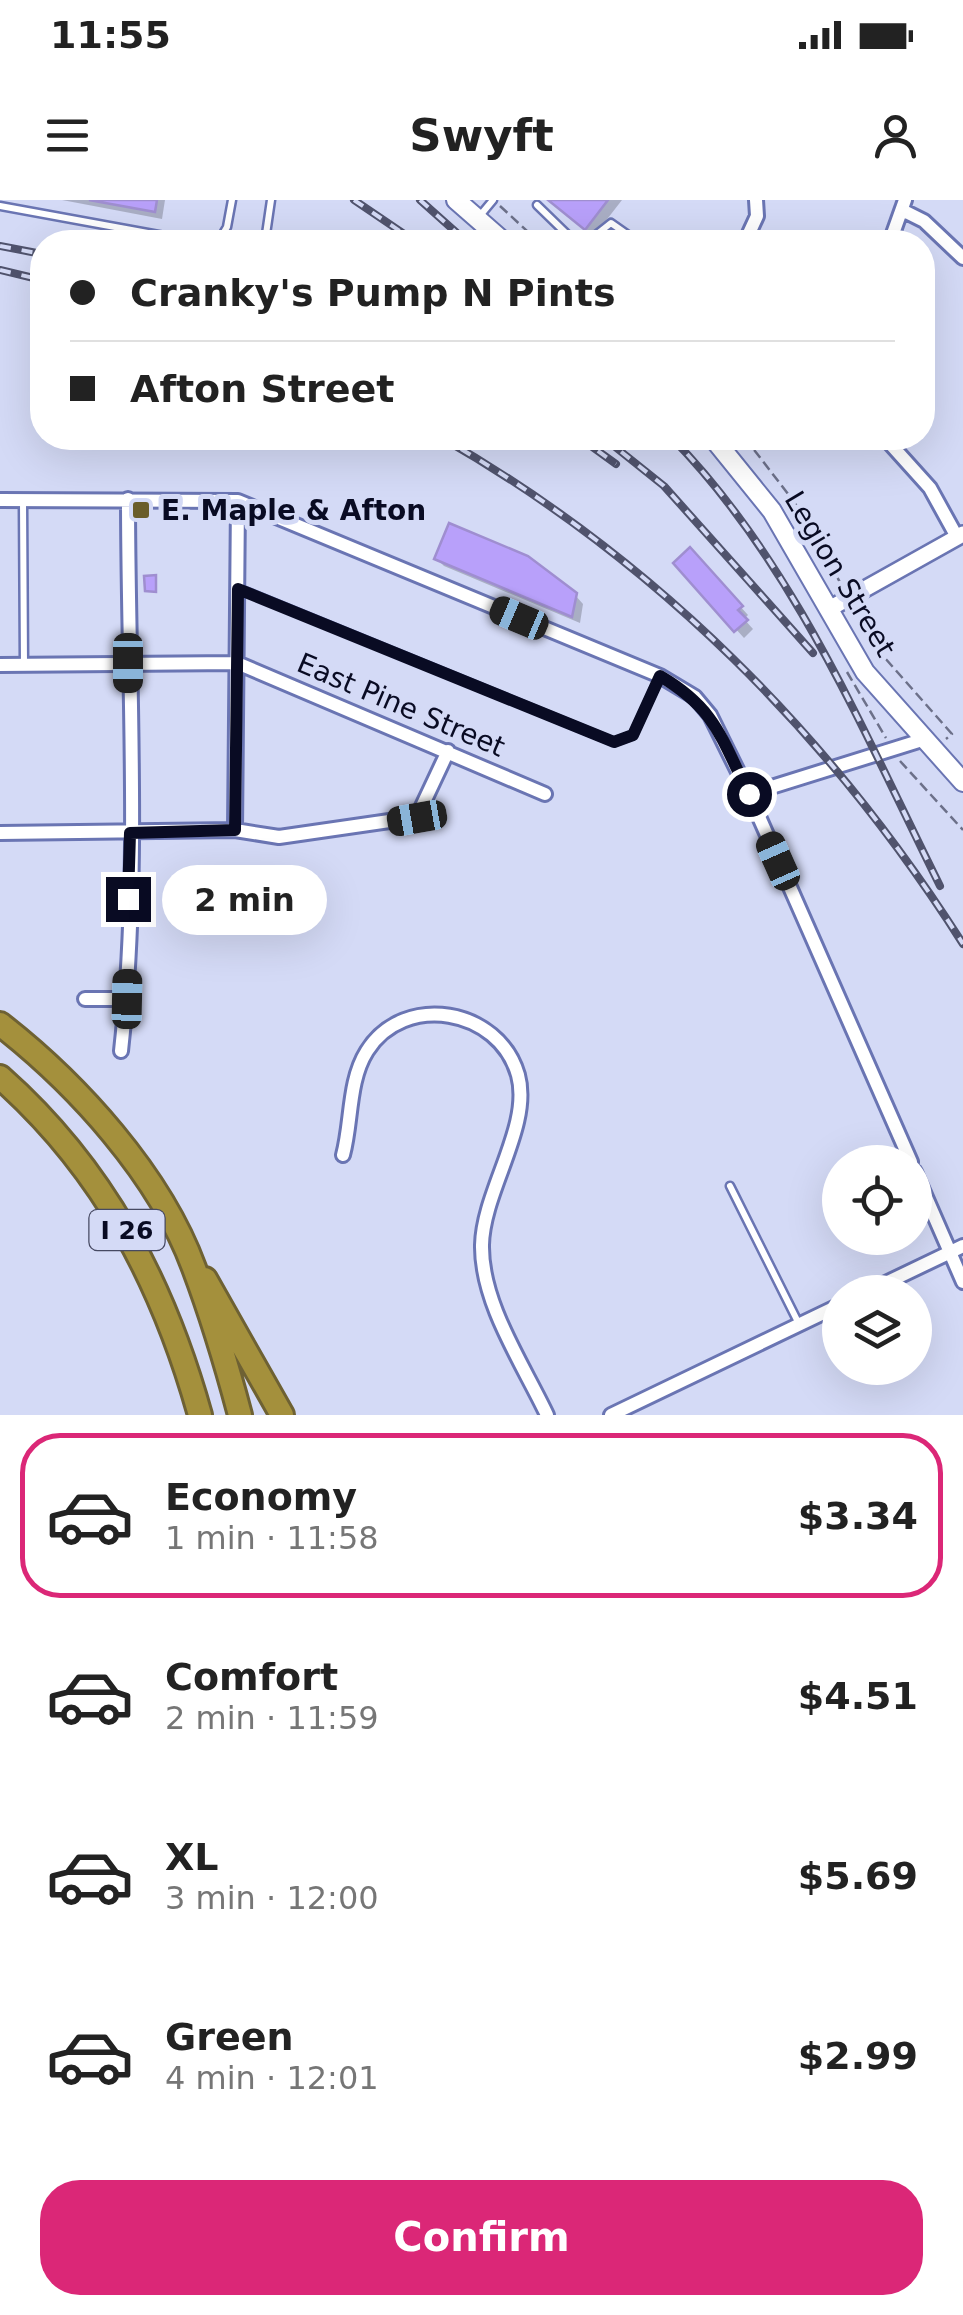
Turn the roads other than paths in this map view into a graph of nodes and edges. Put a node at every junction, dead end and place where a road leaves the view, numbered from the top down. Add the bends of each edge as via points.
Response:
1 (232, 200) edge
2 (271, 200) edge
3 (456, 200) edge
4 (493, 200) edge
5 (756, 200) edge
6 (538, 205) dead end
7 (903, 205) edge
8 (0, 206) edge
9 (477, 219) junction
10 (131, 230) edge
11 (226, 230) edge
12 (266, 230) edge
13 (490, 230) edge
14 (563, 230) edge
15 (751, 230) edge
16 (894, 230) edge
17 (933, 230) edge
18 (935, 231) edge
19 (963, 258) edge
20 (723, 450) edge
21 (896, 450) edge
22 (23, 499) junction
23 (128, 499) junction
24 (0, 500) edge
25 (238, 501) junction
26 (960, 536) edge
27 (238, 589) junction
28 (829, 609) junction
29 (128, 663) junction
30 (237, 663) junction
31 (23, 665) junction
32 (0, 666) edge
33 (660, 676) junction
34 (922, 740) junction
35 (448, 750) junction
36 (963, 782) edge
37 (545, 794) dead end
38 (749, 794) junction
39 (235, 830) junction
40 (0, 833) edge
41 (130, 833) junction
42 (85, 999) dead end
43 (127, 999) junction
44 (0, 1024) edge
45 (121, 1051) dead end
46 (0, 1077) edge
47 (904, 1145) edge
48 (343, 1155) dead end
49 (730, 1186) dead end
50 (932, 1203) edge
51 (957, 1249) edge
52 (194, 1266) junction
53 (902, 1275) edge
54 (963, 1282) edge
55 (822, 1314) edge
56 (799, 1325) junction
57 (200, 1415) edge
58 (240, 1415) edge
59 (282, 1415) edge
60 (547, 1415) edge
61 (611, 1415) edge

1 - 11 lane
2 - 12 lane
3 - 9 main road
4 - 9 lane
5 - 15 street
6 - 14 lane
7 - 16 street
7 - 17 street
8 - 10 lane
9 - 13 main road
18 - 19 street
20 - 28 main road, Legion Street via 772,512
21 - 26 street
22 - 23 street
22 - 24 street
22 - 31 lane
23 - 25 street
23 - 29 street
25 - 27 street
25 - 33 street
26 - 28 street
27 - 30 street
27 - 33 lane via 614,742 633,735
28 - 34 main road, Legion Street via 865,672
29 - 30 street
29 - 31 street
29 - 41 street
30 - 35 street, East Pine Street
30 - 39 street
31 - 32 street
33 - 38 street via 710,715
34 - 36 main road, Legion Street
34 - 38 street
35 - 37 street, East Pine Street
35 - 39 street via 417,818 280,837
38 - 47 street
39 - 41 street
40 - 41 street
41 - 43 street
42 - 43 street
43 - 45 street
44 - 52 highway, I 26 via 46,1062 114,1137
46 - 57 highway, I 26 via 59,1135 132,1238 178,1339
48 - 60 street via 360,1066 391,1027 438,1013 475,1024 501,1044 518,1075 519,1104 488,1209 482,1260
49 - 56 lane
50 - 51 street
51 - 53 street
51 - 54 street
52 - 58 highway, I 26
52 - 59 highway via 215,1290
55 - 56 street
56 - 61 street

